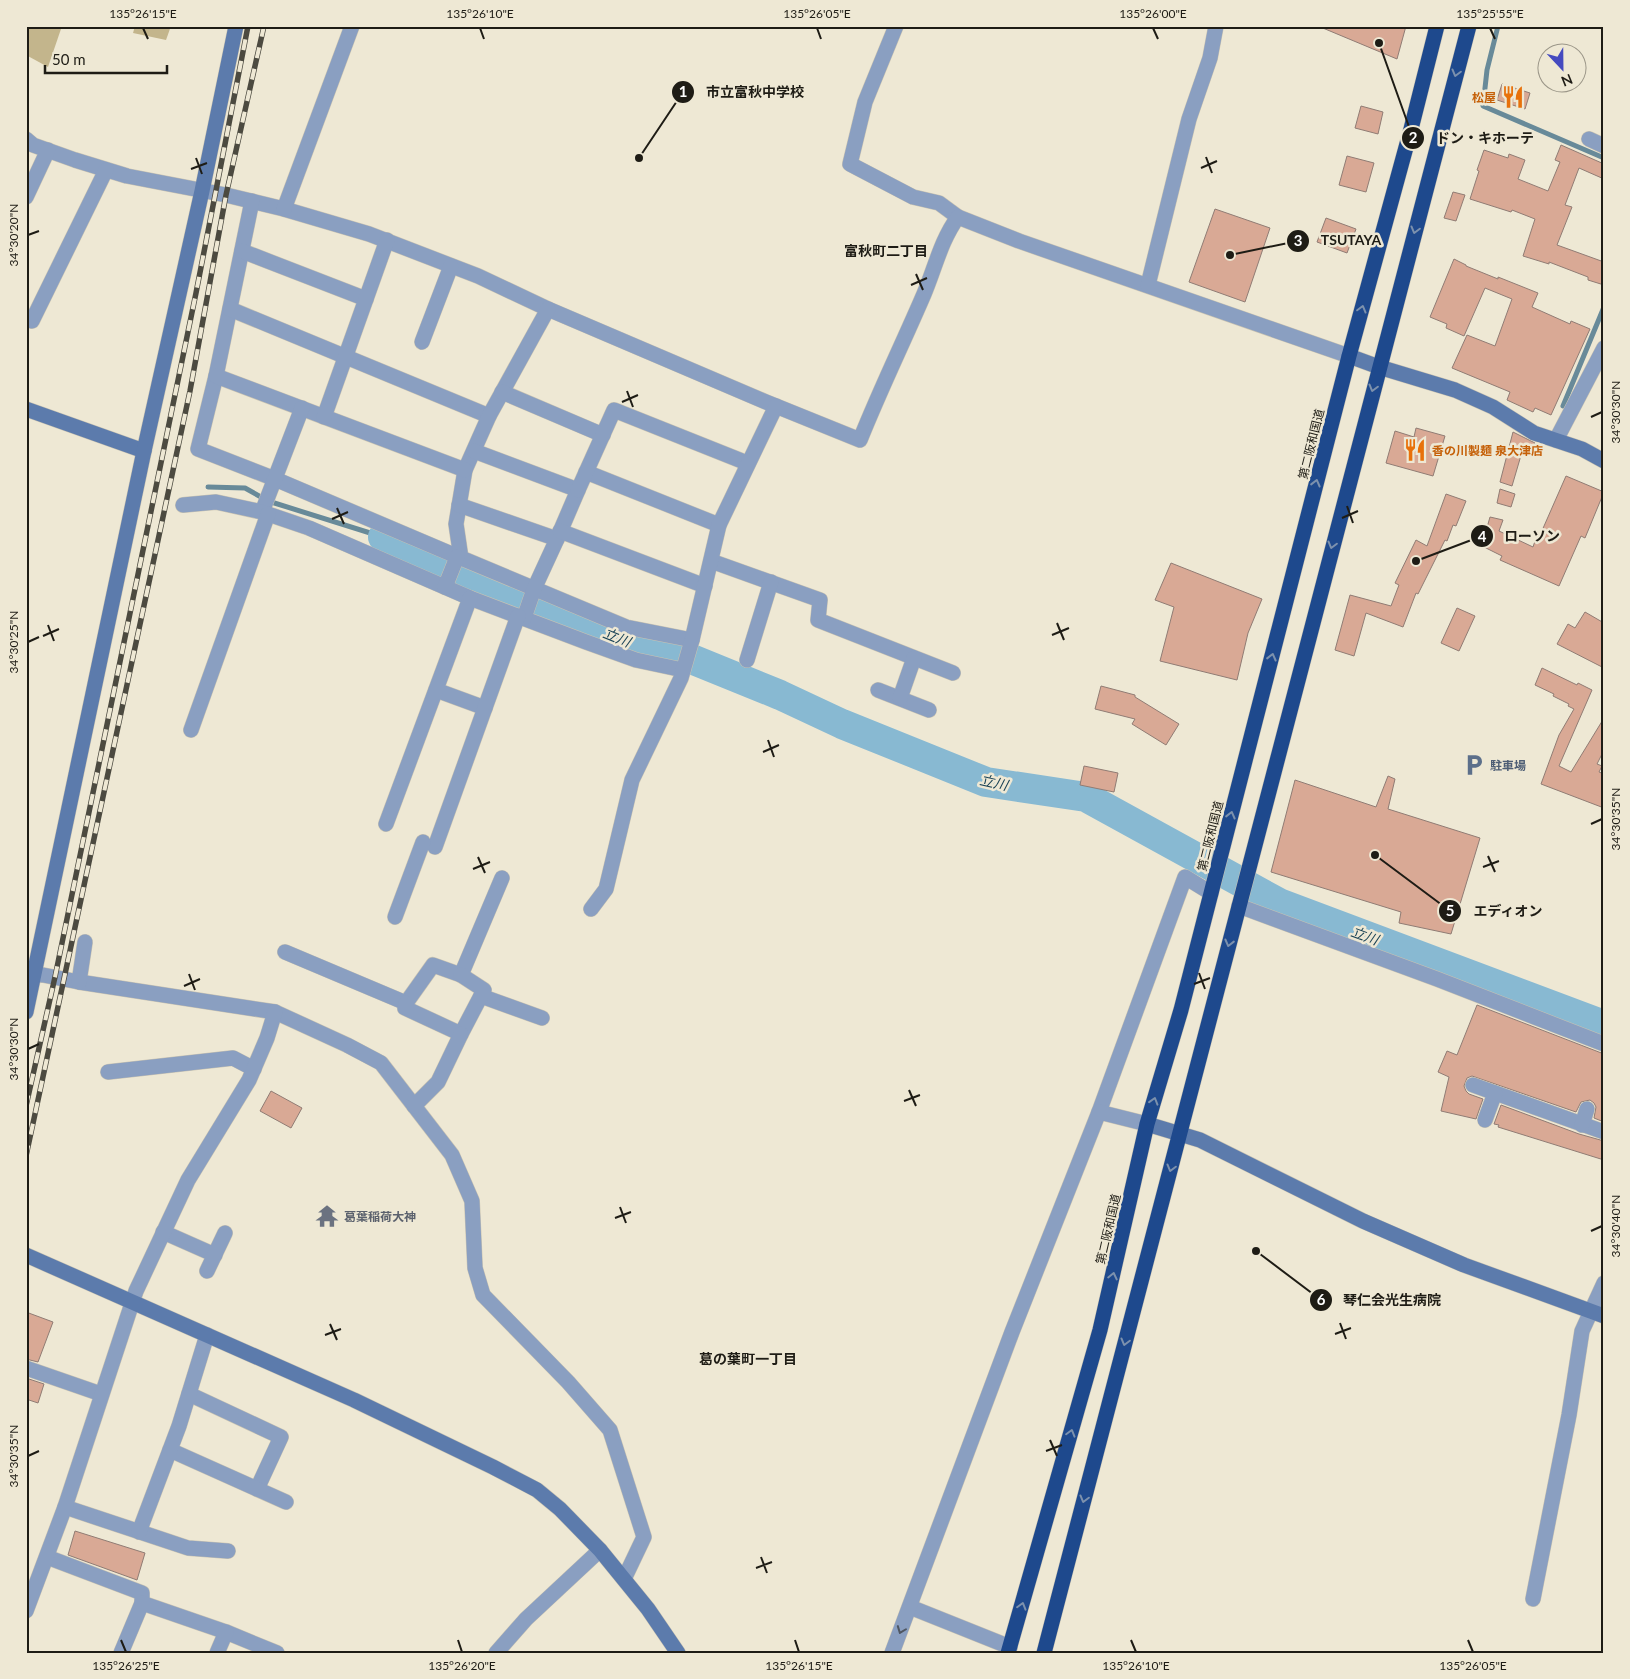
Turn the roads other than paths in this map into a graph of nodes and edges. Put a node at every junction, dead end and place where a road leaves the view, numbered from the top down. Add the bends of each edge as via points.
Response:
1 (236, 26) edge
2 (352, 26) edge
3 (896, 26) edge
4 (1216, 26) edge
5 (1437, 26) edge
6 (1469, 26) edge
7 (26, 139) edge
8 (1589, 139) dead end
9 (1604, 146) edge
10 (48, 150) junction
11 (106, 170) junction
12 (202, 191) junction
13 (26, 197) edge
14 (252, 201) junction
15 (284, 209) junction
16 (958, 217) junction
17 (387, 240) junction
18 (242, 251) junction
19 (451, 266) junction
20 (1148, 285) junction
21 (366, 299) junction
22 (230, 309) junction
23 (548, 309) junction
24 (32, 321) dead end
25 (422, 342) dead end
26 (1604, 348) edge
27 (1349, 356) junction
28 (345, 357) junction
29 (1379, 367) junction
30 (216, 376) junction
31 (502, 392) junction
32 (776, 406) junction
33 (26, 408) edge
34 (302, 408) junction
35 (489, 416) junction
36 (324, 417) junction
37 (603, 435) junction
38 (1556, 440) junction
39 (144, 451) junction
40 (474, 451) junction
41 (1604, 461) edge
42 (747, 463) junction
43 (465, 470) junction
44 (586, 472) junction
45 (273, 484) junction
46 (578, 490) junction
47 (459, 505) junction
48 (183, 506) dead end
49 (264, 512) junction
50 (719, 525) junction
51 (558, 535) junction
52 (458, 560) junction
53 (710, 561) junction
54 (771, 582) junction
55 (446, 585) junction
56 (705, 586) junction
57 (533, 592) junction
58 (470, 598) junction
59 (522, 617) junction
60 (691, 644) junction
61 (914, 658) junction
62 (747, 660) dead end
63 (683, 669) junction
64 (953, 673) dead end
65 (436, 690) junction
66 (878, 690) dead end
67 (900, 698) junction
68 (485, 708) junction
69 (929, 710) dead end
70 (191, 730) dead end
71 (386, 824) dead end
72 (502, 878) dead end
73 (1213, 885) junction
74 (1240, 901) junction
75 (591, 909) dead end
76 (395, 916) dead end
77 (86, 942) dead end
78 (286, 952) dead end
79 (30, 975) edge
80 (461, 975) junction
81 (79, 982) junction
82 (481, 996) junction
83 (406, 1003) junction
84 (26, 1012) edge
85 (275, 1012) junction
86 (542, 1018) dead end
87 (461, 1034) junction
88 (1604, 1044) edge
89 (254, 1068) junction
90 (108, 1072) dead end
91 (1473, 1085) dead end
92 (1495, 1093) junction
93 (414, 1106) junction
94 (1587, 1110) dead end
95 (1099, 1112) junction
96 (1485, 1120) dead end
97 (1147, 1124) junction
98 (1582, 1125) junction
99 (1604, 1132) edge
100 (1180, 1135) junction
101 (163, 1232) junction
102 (225, 1233) dead end
103 (26, 1254) edge
104 (215, 1255) junction
105 (207, 1271) dead end
106 (1604, 1283) edge
107 (132, 1301) junction
108 (1597, 1314) edge
109 (207, 1335) junction
110 (26, 1368) edge
111 (101, 1394) junction
112 (189, 1394) junction
113 (170, 1450) junction
114 (257, 1489) junction
115 (286, 1502) dead end
116 (65, 1507) junction
117 (139, 1532) junction
118 (600, 1550) junction
119 (228, 1551) dead end
120 (47, 1557) junction
121 (624, 1579) junction
122 (1533, 1598) dead end
123 (142, 1603) junction
124 (910, 1606) junction
125 (26, 1611) edge
126 (226, 1632) junction
127 (1009, 1650) edge
128 (121, 1653) edge
129 (217, 1653) edge
130 (277, 1653) edge
131 (496, 1653) edge
132 (678, 1653) edge
133 (892, 1653) edge
134 (1044, 1653) edge

1 - 12 street
2 - 15 street
3 - 16 street via 865,102 850,164 913,197 939,203
4 - 20 street
27 -> 5 highway, 第二阪和国道
6 -> 29 highway
7 - 10 street
8 - 9 street
10 - 11 street
10 - 13 street
11 - 12 street
11 - 24 street
12 - 14 street
12 - 39 street
14 - 15 street
14 - 18 street
15 - 17 street
16 - 20 street
16 - 32 street via 948,230 925,293 860,440
17 - 19 street
17 - 21 street
18 - 21 street
18 - 22 street
19 - 23 street
19 - 25 street
20 - 27 street
21 - 28 street
22 - 28 street
22 - 30 street
23 - 31 street
23 - 32 street
26 - 38 street
27 - 29 street
73 -> 27 highway, 第二阪和国道
28 - 35 street
28 - 36 street
29 - 38 street via 1455,390 1493,407 1534,433
29 -> 74 highway
30 - 34 street
30 - 45 street via 198,449
31 - 35 street
31 - 37 street
32 - 42 street
33 - 39 street
34 - 36 street
34 - 45 street
35 - 40 street
36 - 43 street
37 - 42 street via 614,410
37 - 44 street
38 - 41 street
39 - 79 street
40 - 43 street
40 - 46 street
42 - 50 street
43 - 47 street
44 - 46 street
44 - 50 street
45 - 49 street
45 - 52 street
46 - 51 street
47 - 51 street
47 - 52 street via 456,524
48 - 49 street via 216,502
49 - 55 street
49 - 70 street
50 - 53 street
51 - 56 street
51 - 57 street
52 - 55 street
52 - 57 street
53 - 54 street
53 - 56 street
54 - 61 street via 820,600 818,620
54 - 62 street
55 - 58 street
56 - 60 street
57 - 59 street
57 - 60 street via 626,627
58 - 59 street
58 - 65 street
59 - 63 street via 636,660
59 - 68 street
60 - 63 street
61 - 64 street
61 - 67 street
63 - 75 street via 632,780 606,889
65 - 68 street
65 - 71 street
66 - 67 street
67 - 69 street
68 - 76 street via 429,844
72 - 80 street
73 - 95 street via 1185,876
97 -> 73 highway, 第二阪和国道
74 - 88 street
74 -> 100 highway
77 - 81 street
78 - 83 street
79 - 81 street via 43,974
79 - 84 street
80 - 82 street via 484,990
80 - 83 street via 433,965
81 - 85 street
82 - 86 street
82 - 87 street
83 - 87 street via 405,1008
85 - 89 street
85 - 93 street via 381,1063
87 - 93 street via 438,1082
89 - 90 street via 233,1058
89 - 101 street via 188,1180
91 - 92 street
92 - 96 street
92 - 98 street
93 - 121 street via 452,1155 472,1201 475,1268 483,1295 610,1430 644,1536
94 - 98 street
95 - 97 street
95 - 124 street
97 - 100 street
127 -> 97 highway, 第二阪和国道 via 1100,1330
98 - 99 street
100 - 108 street via 1200,1140 1363,1222 1464,1265
100 -> 134 highway
101 - 104 street
101 - 107 street
102 - 104 street
103 - 107 street
104 - 105 street
106 - 108 street
107 - 109 street
107 - 111 street
108 - 122 street via 1582,1331 1569,1416
109 - 112 street
109 - 118 street via 354,1400 537,1490
110 - 111 street
111 - 116 street
112 - 113 street
112 - 114 street via 281,1437
113 - 114 street
113 - 117 street
114 - 115 street
116 - 117 street
116 - 120 street
117 - 119 street via 188,1548
118 - 121 street
118 - 131 street via 526,1619
120 - 123 street via 142,1593
120 - 125 street
121 - 132 street
123 - 126 street
123 - 128 street
124 - 127 street
124 -> 133 street
126 - 129 street
126 - 130 street

